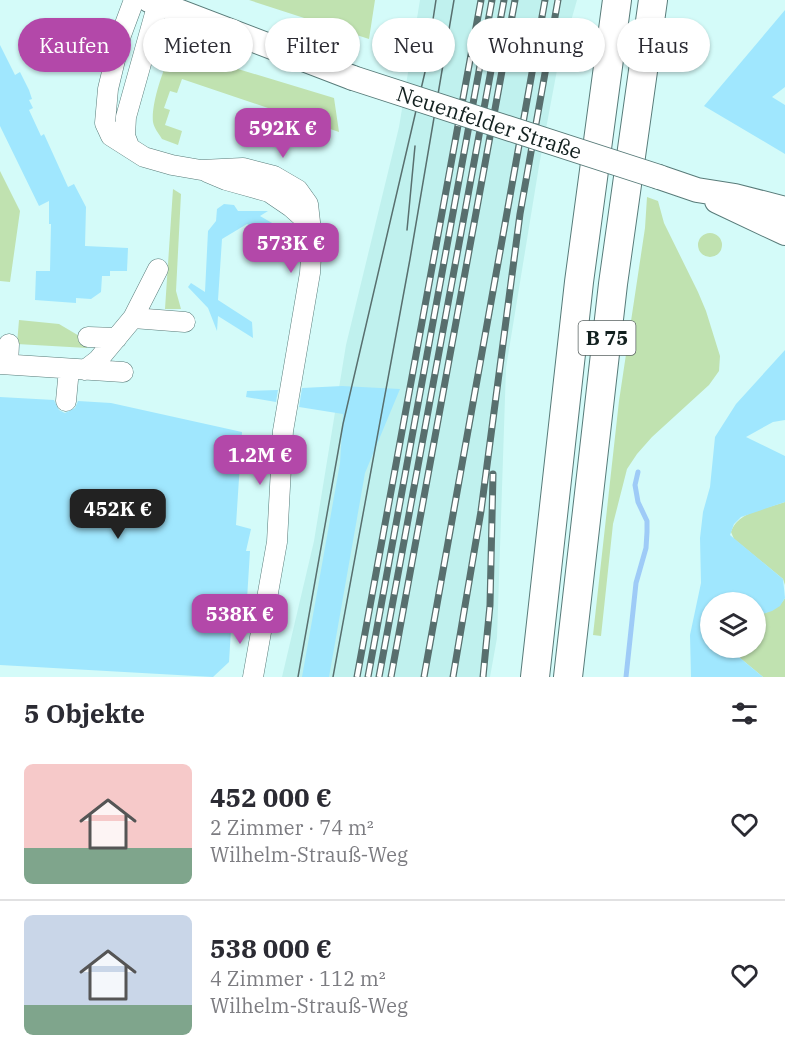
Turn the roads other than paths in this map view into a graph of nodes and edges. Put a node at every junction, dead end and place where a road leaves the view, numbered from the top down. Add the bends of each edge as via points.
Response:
1 (134, 0) edge
2 (617, 0) edge
3 (653, 0) edge
4 (154, 2) edge
5 (129, 146) junction
6 (697, 190) junction
7 (785, 209) edge
8 (785, 233) edge
9 (158, 269) dead end
10 (133, 318) junction
11 (185, 322) dead end
12 (88, 337) dead end
13 (117, 338) junction
14 (9, 344) dead end
15 (4, 364) edge
16 (77, 369) junction
17 (123, 372) dead end
18 (66, 401) dead end
19 (253, 677) edge
20 (535, 677) edge
21 (568, 677) edge

1 - 5 street via 121,35 105,109 106,129
2 - 20 highway, B 75 via 579,282
3 - 21 highway, B 75 via 614,284
4 - 5 street via 126,117
4 - 6 main road, Neuenfelder Straße, bridge via 353,78
5 - 19 street via 154,161 201,170 269,192 310,224 310,273 283,431 277,542
6 - 7 main road, Neuenfelder Straße
6 - 8 main road, Neuenfelder Straße
9 - 10 street
10 - 11 street
10 - 13 street
12 - 13 street
13 - 16 street via 98,360
14 - 15 street
15 - 16 street
16 - 17 street
16 - 18 street

